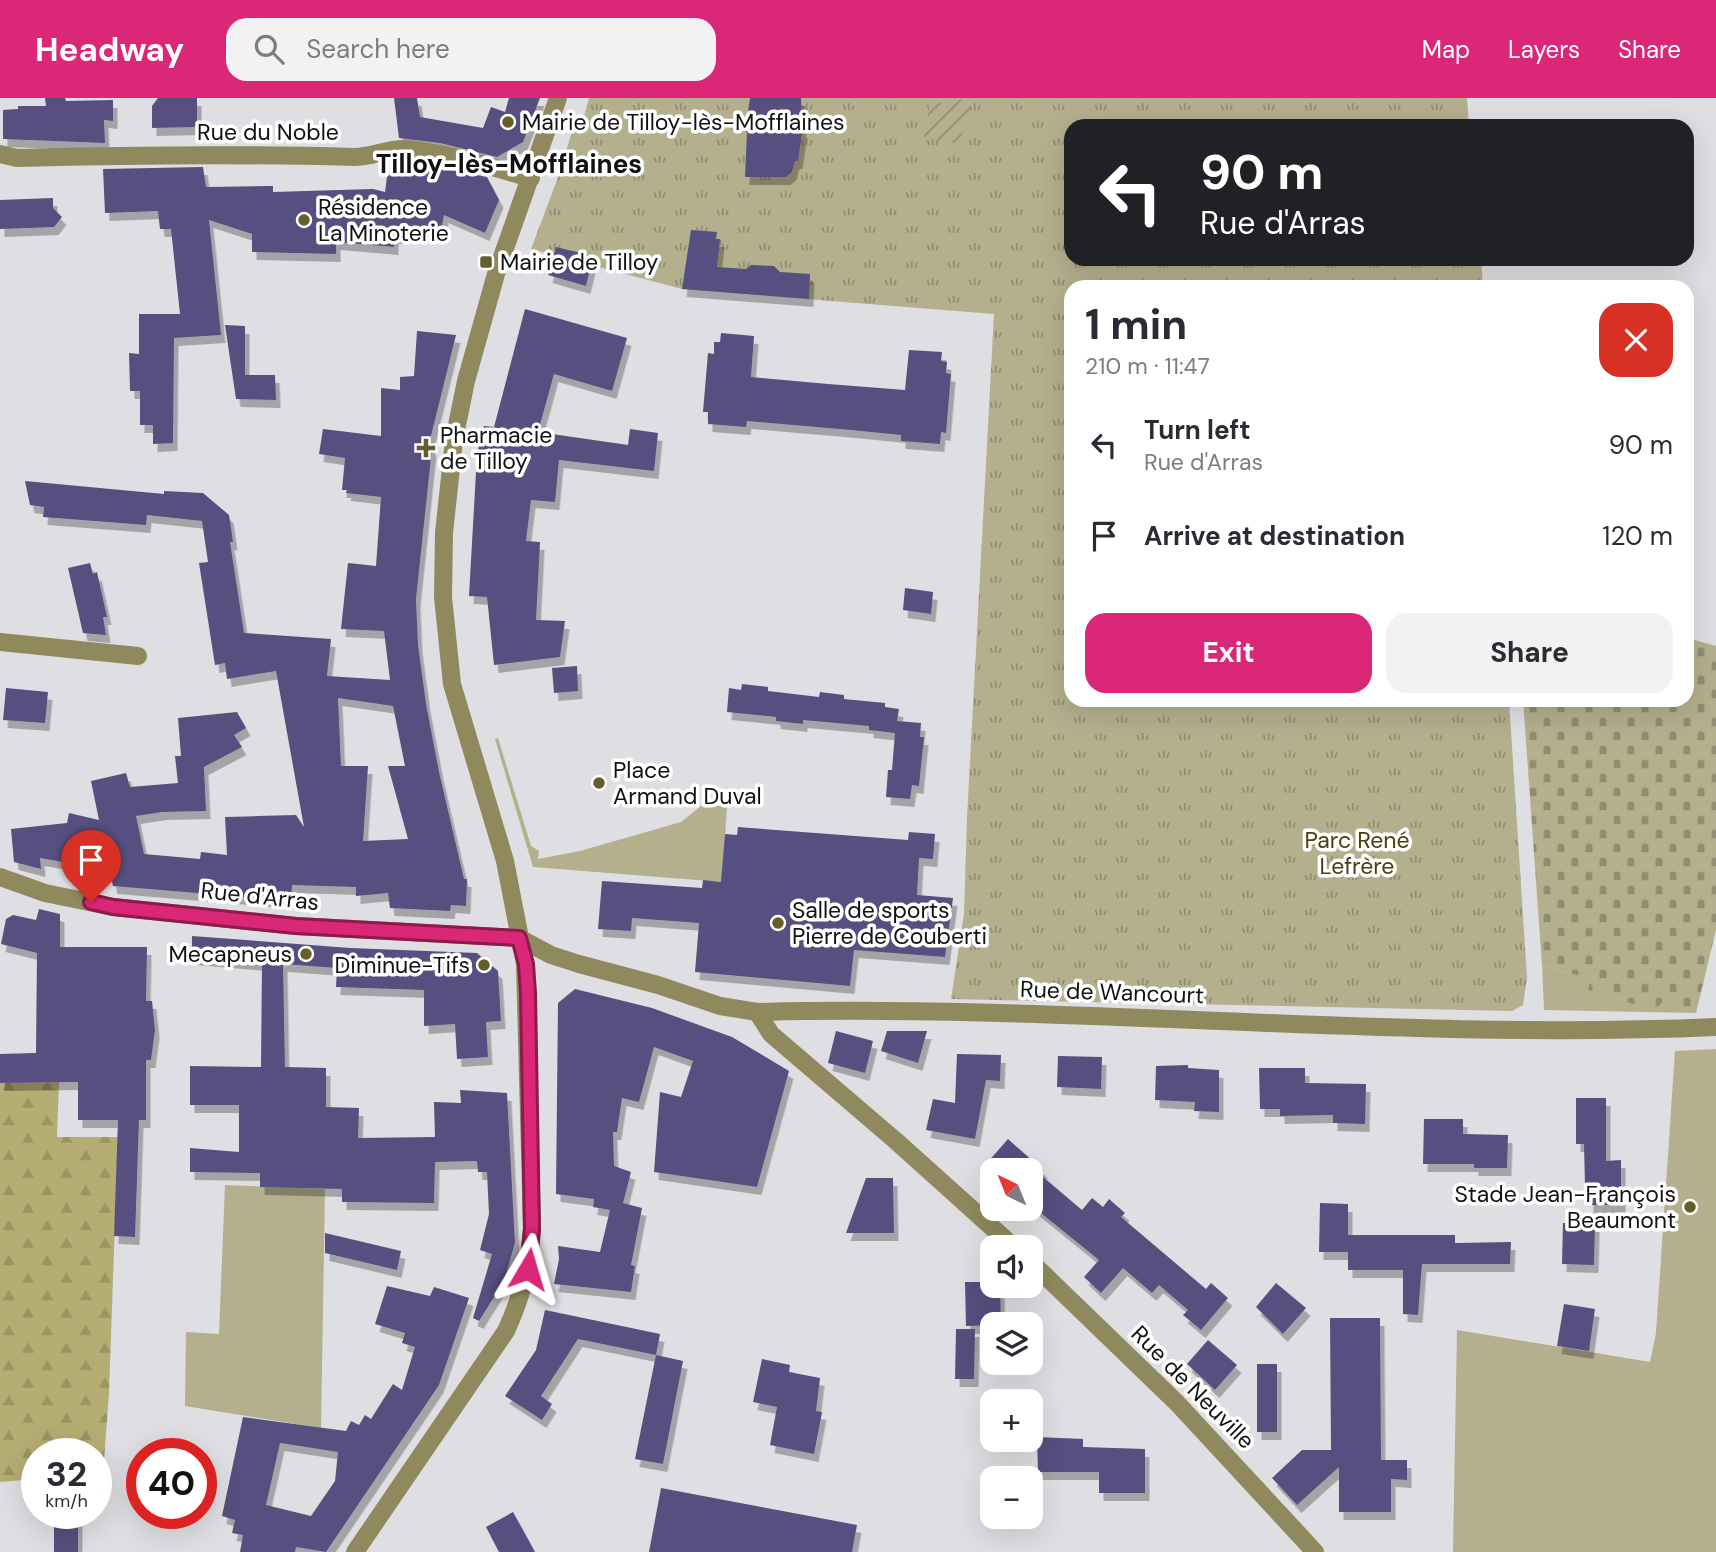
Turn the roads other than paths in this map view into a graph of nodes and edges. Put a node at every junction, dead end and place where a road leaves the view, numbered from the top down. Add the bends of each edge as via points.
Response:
1 (558, 98) edge
2 (0, 154) edge
3 (531, 178) junction
4 (0, 642) edge
5 (138, 656) dead end
6 (0, 877) edge
7 (519, 938) junction
8 (757, 1012) junction
9 (1716, 1027) edge
10 (1001, 1235) edge
11 (1043, 1274) edge
12 (355, 1552) edge
13 (1314, 1552) edge

1 - 3 street
2 - 3 street, Rue du Noble via 18,158 360,157 404,149
3 - 7 street via 496,274 459,410 444,533 443,597 452,684 503,853
4 - 5 street
6 - 7 street, Rue d'Arras via 45,893 113,907 296,926
7 - 8 street, Rue de Wancourt via 579,964 720,1006
7 - 12 street via 528,993 532,1229 520,1301 506,1331
8 - 9 street, Rue de Wancourt via 984,1012 1428,1030
8 - 10 street via 771,1034
11 - 13 street, Rue de Neuville via 1177,1403

